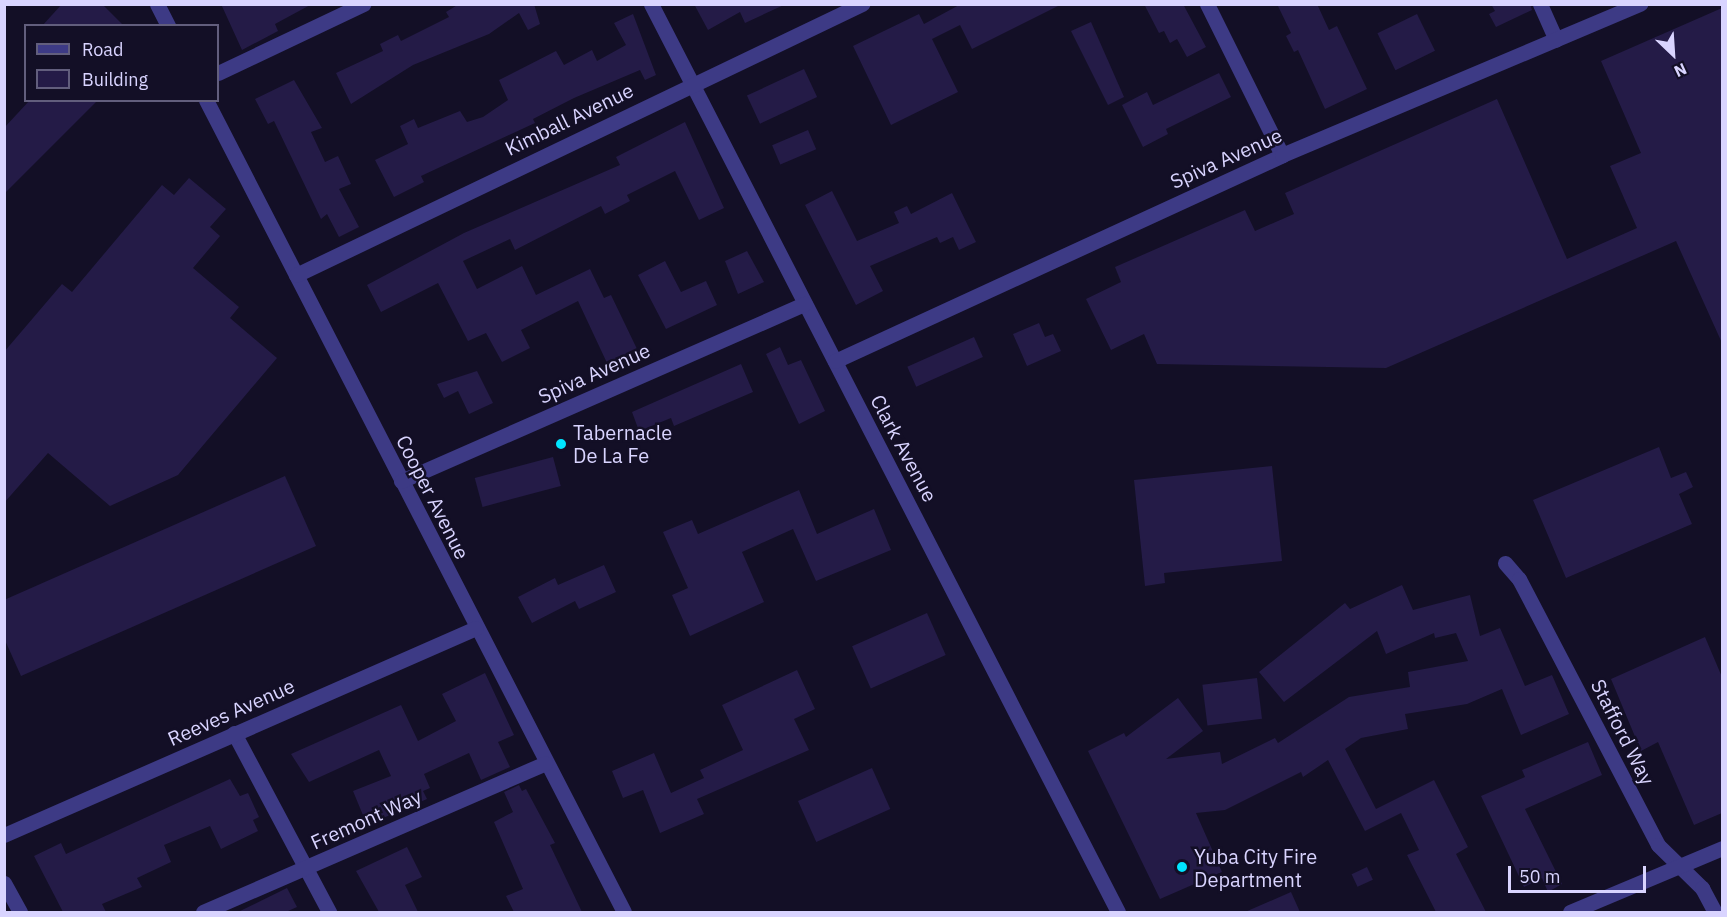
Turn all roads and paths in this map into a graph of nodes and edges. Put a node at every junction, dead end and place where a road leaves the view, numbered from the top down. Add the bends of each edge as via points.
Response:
1 (157, 4) edge
2 (363, 4) edge
3 (651, 4) edge
4 (862, 4) edge
5 (1207, 4) edge
6 (1540, 4) edge
7 (1640, 4) edge
8 (167, 24) edge
9 (1556, 40) junction
10 (219, 73) edge
11 (692, 82) junction
12 (207, 102) edge
13 (1282, 155) junction
14 (296, 275) junction
15 (805, 304) junction
16 (835, 361) junction
17 (401, 481) junction
18 (1505, 563) dead end
19 (476, 628) junction
20 (234, 733) junction
21 (545, 763) junction
22 (4, 835) edge
23 (1722, 848) edge
24 (1678, 866) junction
25 (306, 868) junction
26 (4, 883) edge
27 (20, 912) edge
28 (203, 912) edge
29 (329, 912) edge
30 (624, 912) edge
31 (1118, 912) edge
32 (1570, 912) edge
33 (1715, 912) edge

1 - 8 street
2 - 10 street
3 - 11 street, Clark Avenue
4 - 11 street, Kimball Avenue
5 - 13 street
6 - 9 street
7 - 9 street, Spiva Avenue
9 - 13 street, Spiva Avenue
11 - 14 street, Kimball Avenue
11 - 15 street, Clark Avenue
12 - 14 street, Cooper Avenue
13 - 16 street, Spiva Avenue
14 - 17 street, Cooper Avenue
15 - 16 street, Clark Avenue
15 - 17 street, Spiva Avenue
16 - 31 street, Clark Avenue
17 - 19 street, Cooper Avenue
18 - 24 street, Stafford Way via 1519,579 1658,845
19 - 20 street, Reeves Avenue
19 - 21 street, Cooper Avenue
20 - 22 street, Reeves Avenue
20 - 25 street
21 - 25 street, Fremont Way
21 - 30 street, Cooper Avenue
23 - 24 street
24 - 32 street
24 - 33 street, Stafford Way via 1702,888
25 - 28 street, Fremont Way
25 - 29 street
26 - 27 street

